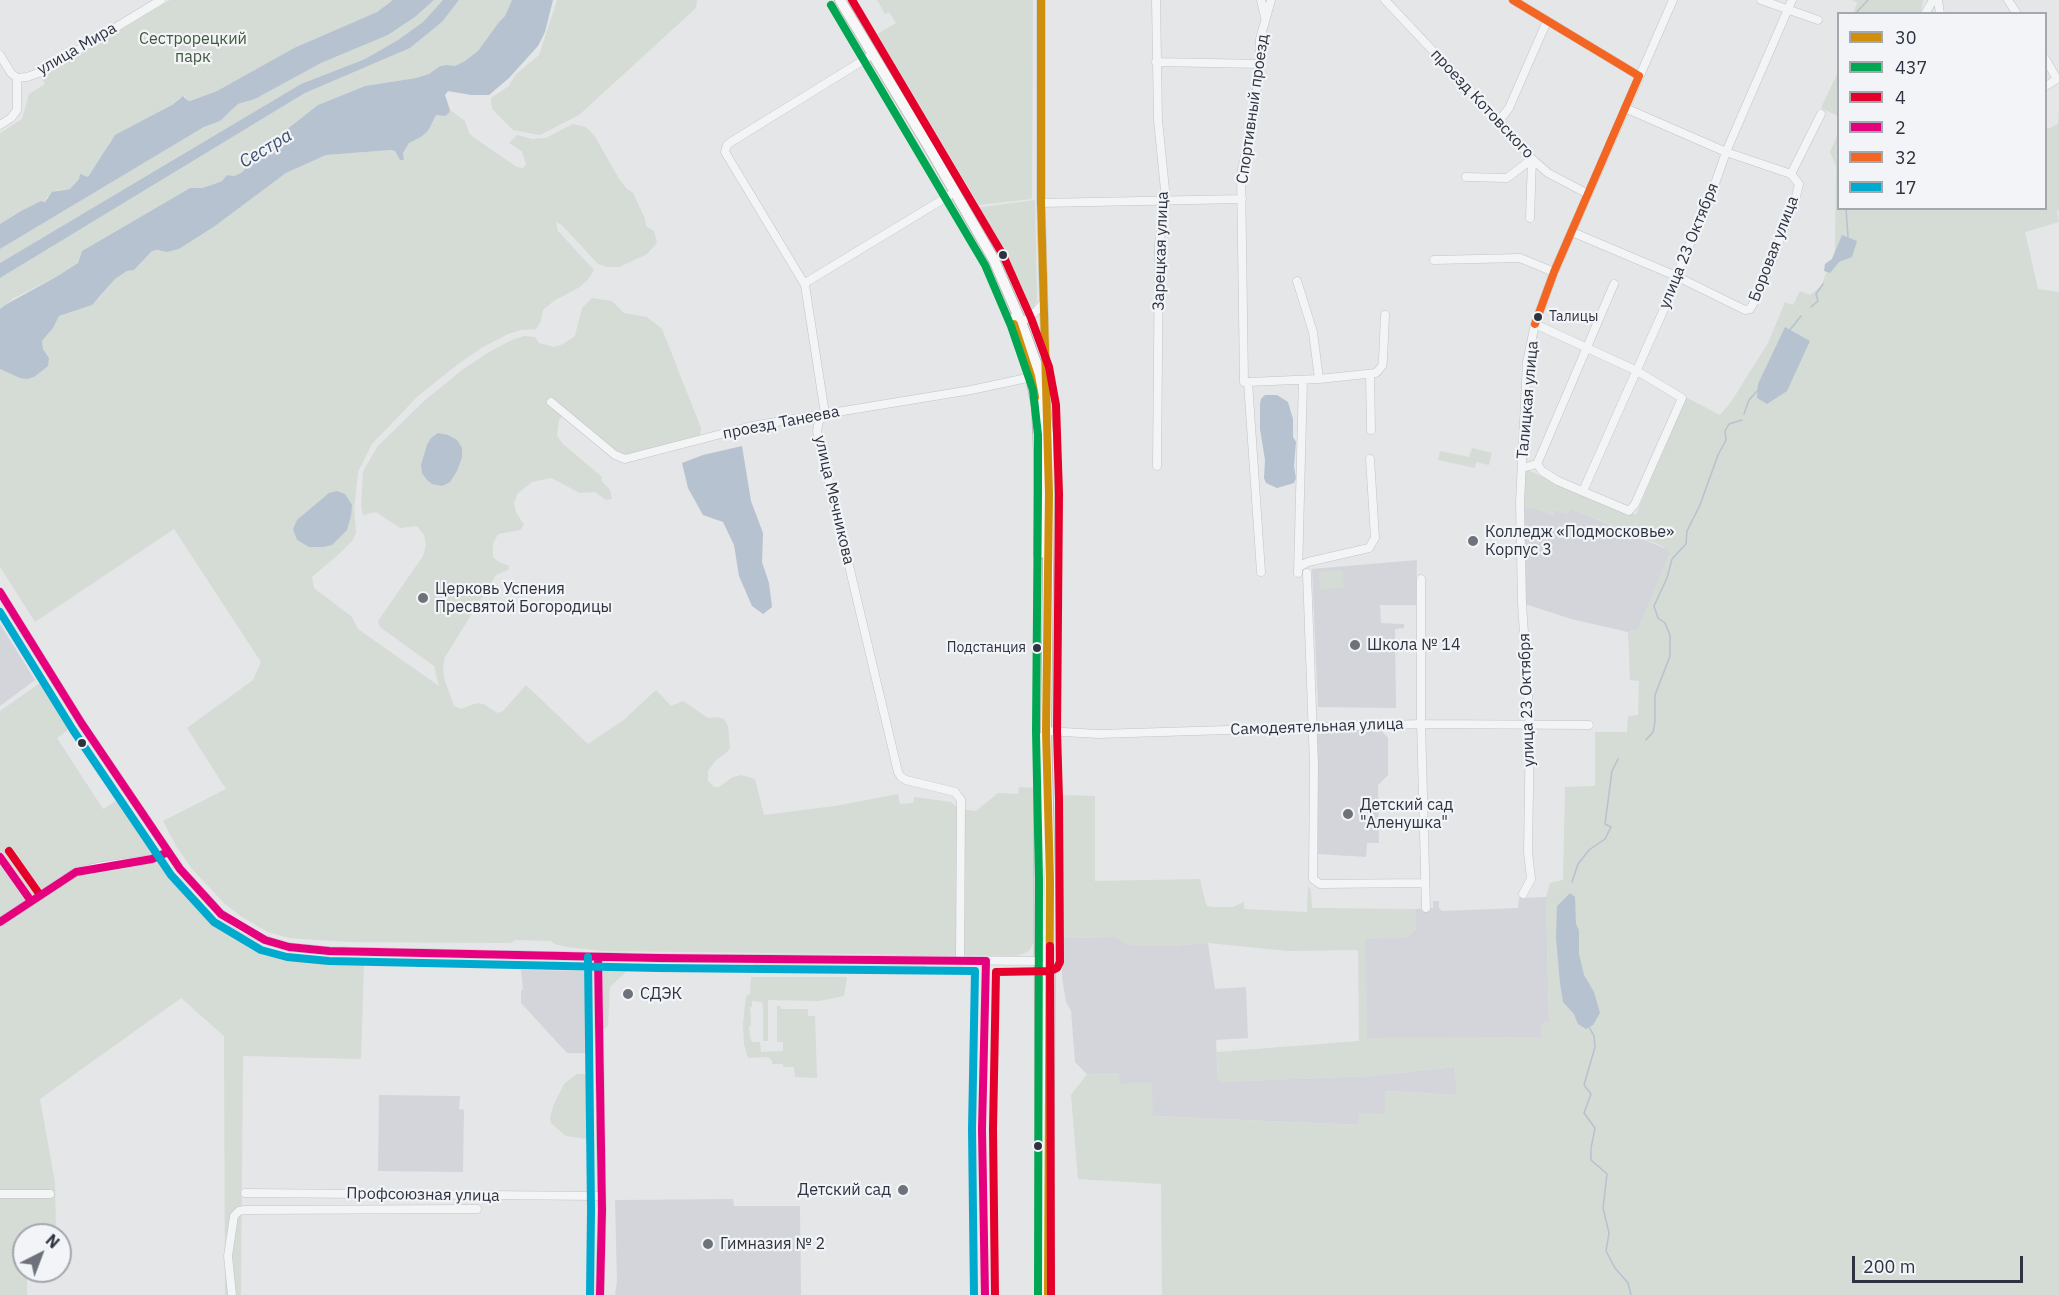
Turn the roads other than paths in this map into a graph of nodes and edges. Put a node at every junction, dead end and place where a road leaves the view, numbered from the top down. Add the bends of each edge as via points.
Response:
1 (161, 0) edge
2 (832, 0) edge
3 (840, 0) edge
4 (1041, 0) edge
5 (1156, 0) edge
6 (1261, 0) edge
7 (1271, 0) edge
8 (1386, 0) edge
9 (1513, 0) edge
10 (1673, 0) edge
11 (1761, 0) edge
12 (1792, 0) edge
13 (1936, 0) edge
14 (1788, 10) junction
15 (1927, 12) edge
16 (1266, 18) junction
17 (1818, 20) dead end
18 (1547, 21) junction
19 (0, 55) edge
20 (867, 58) junction
21 (1156, 62) junction
22 (2047, 62) edge
23 (1260, 64) junction
24 (1639, 76) junction
25 (17, 78) junction
26 (2047, 85) edge
27 (1625, 108) junction
28 (1821, 114) dead end
29 (1499, 121) junction
30 (0, 125) edge
31 (1726, 152) junction
32 (1532, 159) junction
33 (1791, 174) junction
34 (1466, 177) dead end
35 (950, 195) junction
36 (1588, 195) junction
37 (1242, 199) junction
38 (1166, 200) junction
39 (1041, 203) junction
40 (1530, 218) dead end
41 (1572, 232) junction
42 (1434, 260) dead end
43 (1554, 272) junction
44 (1676, 276) junction
45 (1297, 280) dead end
46 (804, 283) junction
47 (1614, 284) dead end
48 (1043, 303) junction
49 (1385, 315) dead end
50 (1017, 323) junction
51 (1535, 324) junction
52 (1586, 349) junction
53 (1637, 371) junction
54 (1370, 374) junction
55 (1036, 376) junction
56 (1319, 379) junction
57 (1304, 380) junction
58 (1248, 382) junction
59 (550, 402) dead end
60 (1046, 406) junction
61 (825, 414) junction
62 (1371, 430) dead end
63 (1370, 459) dead end
64 (1537, 464) junction
65 (1157, 466) dead end
66 (1522, 468) junction
67 (1583, 491) junction
68 (1261, 572) dead end
69 (1307, 573) dead end
70 (1421, 579) dead end
71 (0, 592) edge
72 (1421, 724) junction
73 (1530, 724) junction
74 (1589, 725) dead end
75 (1314, 727) junction
76 (1046, 731) junction
77 (168, 852) junction
78 (1424, 883) junction
79 (1523, 894) dead end
80 (1426, 908) dead end
81 (0, 922) edge
82 (598, 957) junction
83 (960, 961) junction
84 (1045, 961) junction
85 (245, 1193) dead end
86 (0, 1194) edge
87 (50, 1194) dead end
88 (601, 1196) junction
89 (477, 1209) dead end
90 (232, 1295) edge
91 (600, 1295) edge
92 (1041, 1295) edge
93 (1048, 1295) edge

1 - 25 street, улица Мира via 41,72
2 - 20 highway
3 - 50 highway via 994,260
4 - 39 street
5 - 21 street, Зарецкая улица
6 - 16 street
7 - 16 street, Спортивный проезд
8 - 29 street, проезд Котовского
9 - 18 street
10 - 24 street, Талицкая улица
11 - 14 street
12 - 14 street, улица 23 Октября
13 - 15 street
14 - 17 street
14 - 31 street, улица 23 Октября
16 - 23 street, Спортивный проезд via 1260,39
18 - 24 street
18 - 29 street via 1509,108
19 - 25 street, улица Мира
20 - 35 highway
20 - 46 street, улица Мечникова via 725,149
21 - 23 street
21 - 38 street, Зарецкая улица
22 - 26 street via 2057,79
23 - 37 street, Спортивный проезд via 1241,174
24 - 27 street, Талицкая улица
25 - 30 street via 17,110
27 - 31 street
27 - 36 street, Талицкая улица
28 - 33 street
29 - 32 street, проезд Котовского
31 - 33 street
31 - 44 street, улица 23 Октября
32 - 34 street via 1507,178
32 - 36 street, проезд Котовского via 1548,173
32 - 40 street
33 - 44 street, Боровая улица via 1799,184 1795,201 1750,309
35 - 46 street
35 - 50 highway
36 - 41 street, Талицкая улица
37 - 38 street
37 - 58 street via 1244,382
38 - 39 street
38 - 65 street, Зарецкая улица via 1159,245
39 - 48 street
41 - 43 street, Талицкая улица
41 - 44 street
42 - 43 street via 1520,258
43 - 51 street, Талицкая улица
44 - 53 street, улица 23 Октября
45 - 56 street via 1313,332
46 - 61 street, улица Мечникова
47 - 52 street
48 - 50 street via 1031,317
48 - 60 street
49 - 54 street via 1382,366
50 - 55 highway
51 - 52 street
51 - 66 street, Талицкая улица via 1527,362
52 - 53 street
52 - 64 street
53 - 67 street, улица 23 Октября
53 - 67 street via 1682,398 1634,507 1629,511
54 - 56 street
54 - 62 street
55 - 60 highway
55 - 61 street, проезд Танеева
55 - 84 highway
56 - 57 street
57 - 58 street
57 - 63 street via 1298,570 1308,562 1369,548 1375,538
58 - 68 street
59 - 61 street, проезд Танеева via 625,459 752,426
60 - 76 highway
61 - 83 street, улица Мечникова via 817,431 898,772 906,780 955,792 961,800
64 - 66 street
64 - 67 street via 1542,471
66 - 73 street, улица 23 Октября via 1521,582
69 - 75 street
70 - 72 street
71 - 77 street
72 - 73 street, Самодеятельная улица
72 - 75 street, Самодеятельная улица
72 - 78 street
73 - 74 street, Самодеятельная улица
73 - 79 street, улица 23 Октября via 1530,879
75 - 76 street, Самодеятельная улица via 1098,734
75 - 78 street via 1314,881
76 - 84 highway via 1049,799
77 - 81 street via 162,857 76,872
77 - 82 street via 221,914 276,944 329,951
78 - 80 street
82 - 83 street
82 - 88 street
83 - 84 street
84 - 92 highway
84 - 93 highway
85 - 88 street, Профсоюзная улица
86 - 87 street
88 - 91 street
89 - 90 street via 238,1211 228,1256

